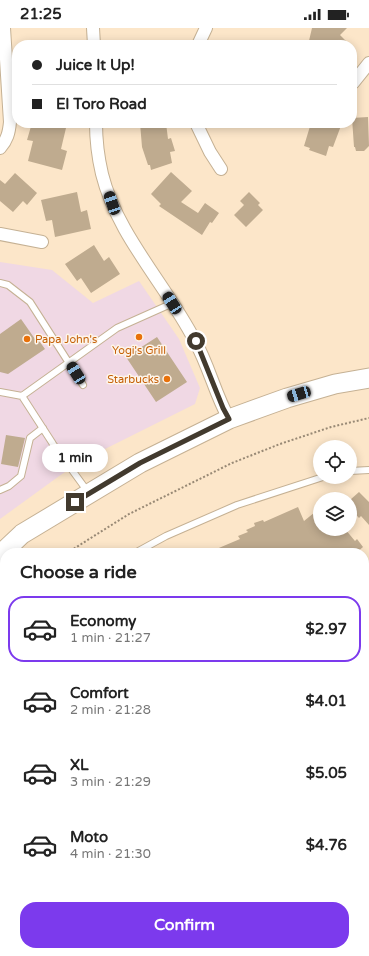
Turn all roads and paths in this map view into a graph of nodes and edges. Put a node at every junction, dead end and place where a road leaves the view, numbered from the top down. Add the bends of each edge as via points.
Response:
1 (4, 28) edge
2 (93, 28) edge
3 (206, 28) edge
4 (94, 40) edge
5 (200, 40) edge
6 (369, 63) edge
7 (357, 78) edge
8 (8, 99) edge
9 (96, 128) edge
10 (198, 128) edge
11 (0, 148) edge
12 (221, 169) dead end
13 (0, 234) edge
14 (42, 242) dead end
15 (0, 283) edge
16 (172, 303) junction
17 (69, 362) junction
18 (369, 378) edge
19 (83, 385) dead end
20 (0, 392) edge
21 (22, 396) junction
22 (369, 418) edge
23 (229, 419) junction
24 (43, 428) junction
25 (369, 470) edge
26 (357, 471) edge
27 (313, 480) edge
28 (0, 490) edge
29 (89, 493) junction
30 (7, 548) edge
31 (75, 548) edge
32 (144, 548) edge

1 - 8 street
2 - 4 street
3 - 5 street
6 - 7 street
8 - 11 street via 9,132 6,142
9 - 16 street via 102,174 112,203 126,231
10 - 12 street
13 - 14 street
15 - 17 lane via 8,285 30,302
16 - 17 lane via 117,328
16 - 23 street via 196,341
17 - 19 lane
17 - 21 lane
18 - 23 main road via 335,384 287,398
20 - 21 lane
21 - 24 lane
22 - 31 path via 280,444 232,463 129,514
23 - 29 main road via 140,463
24 - 28 lane via 30,438 21,476
24 - 29 lane
25 - 26 lane
27 - 32 lane via 237,505
29 - 30 main road via 22,534

